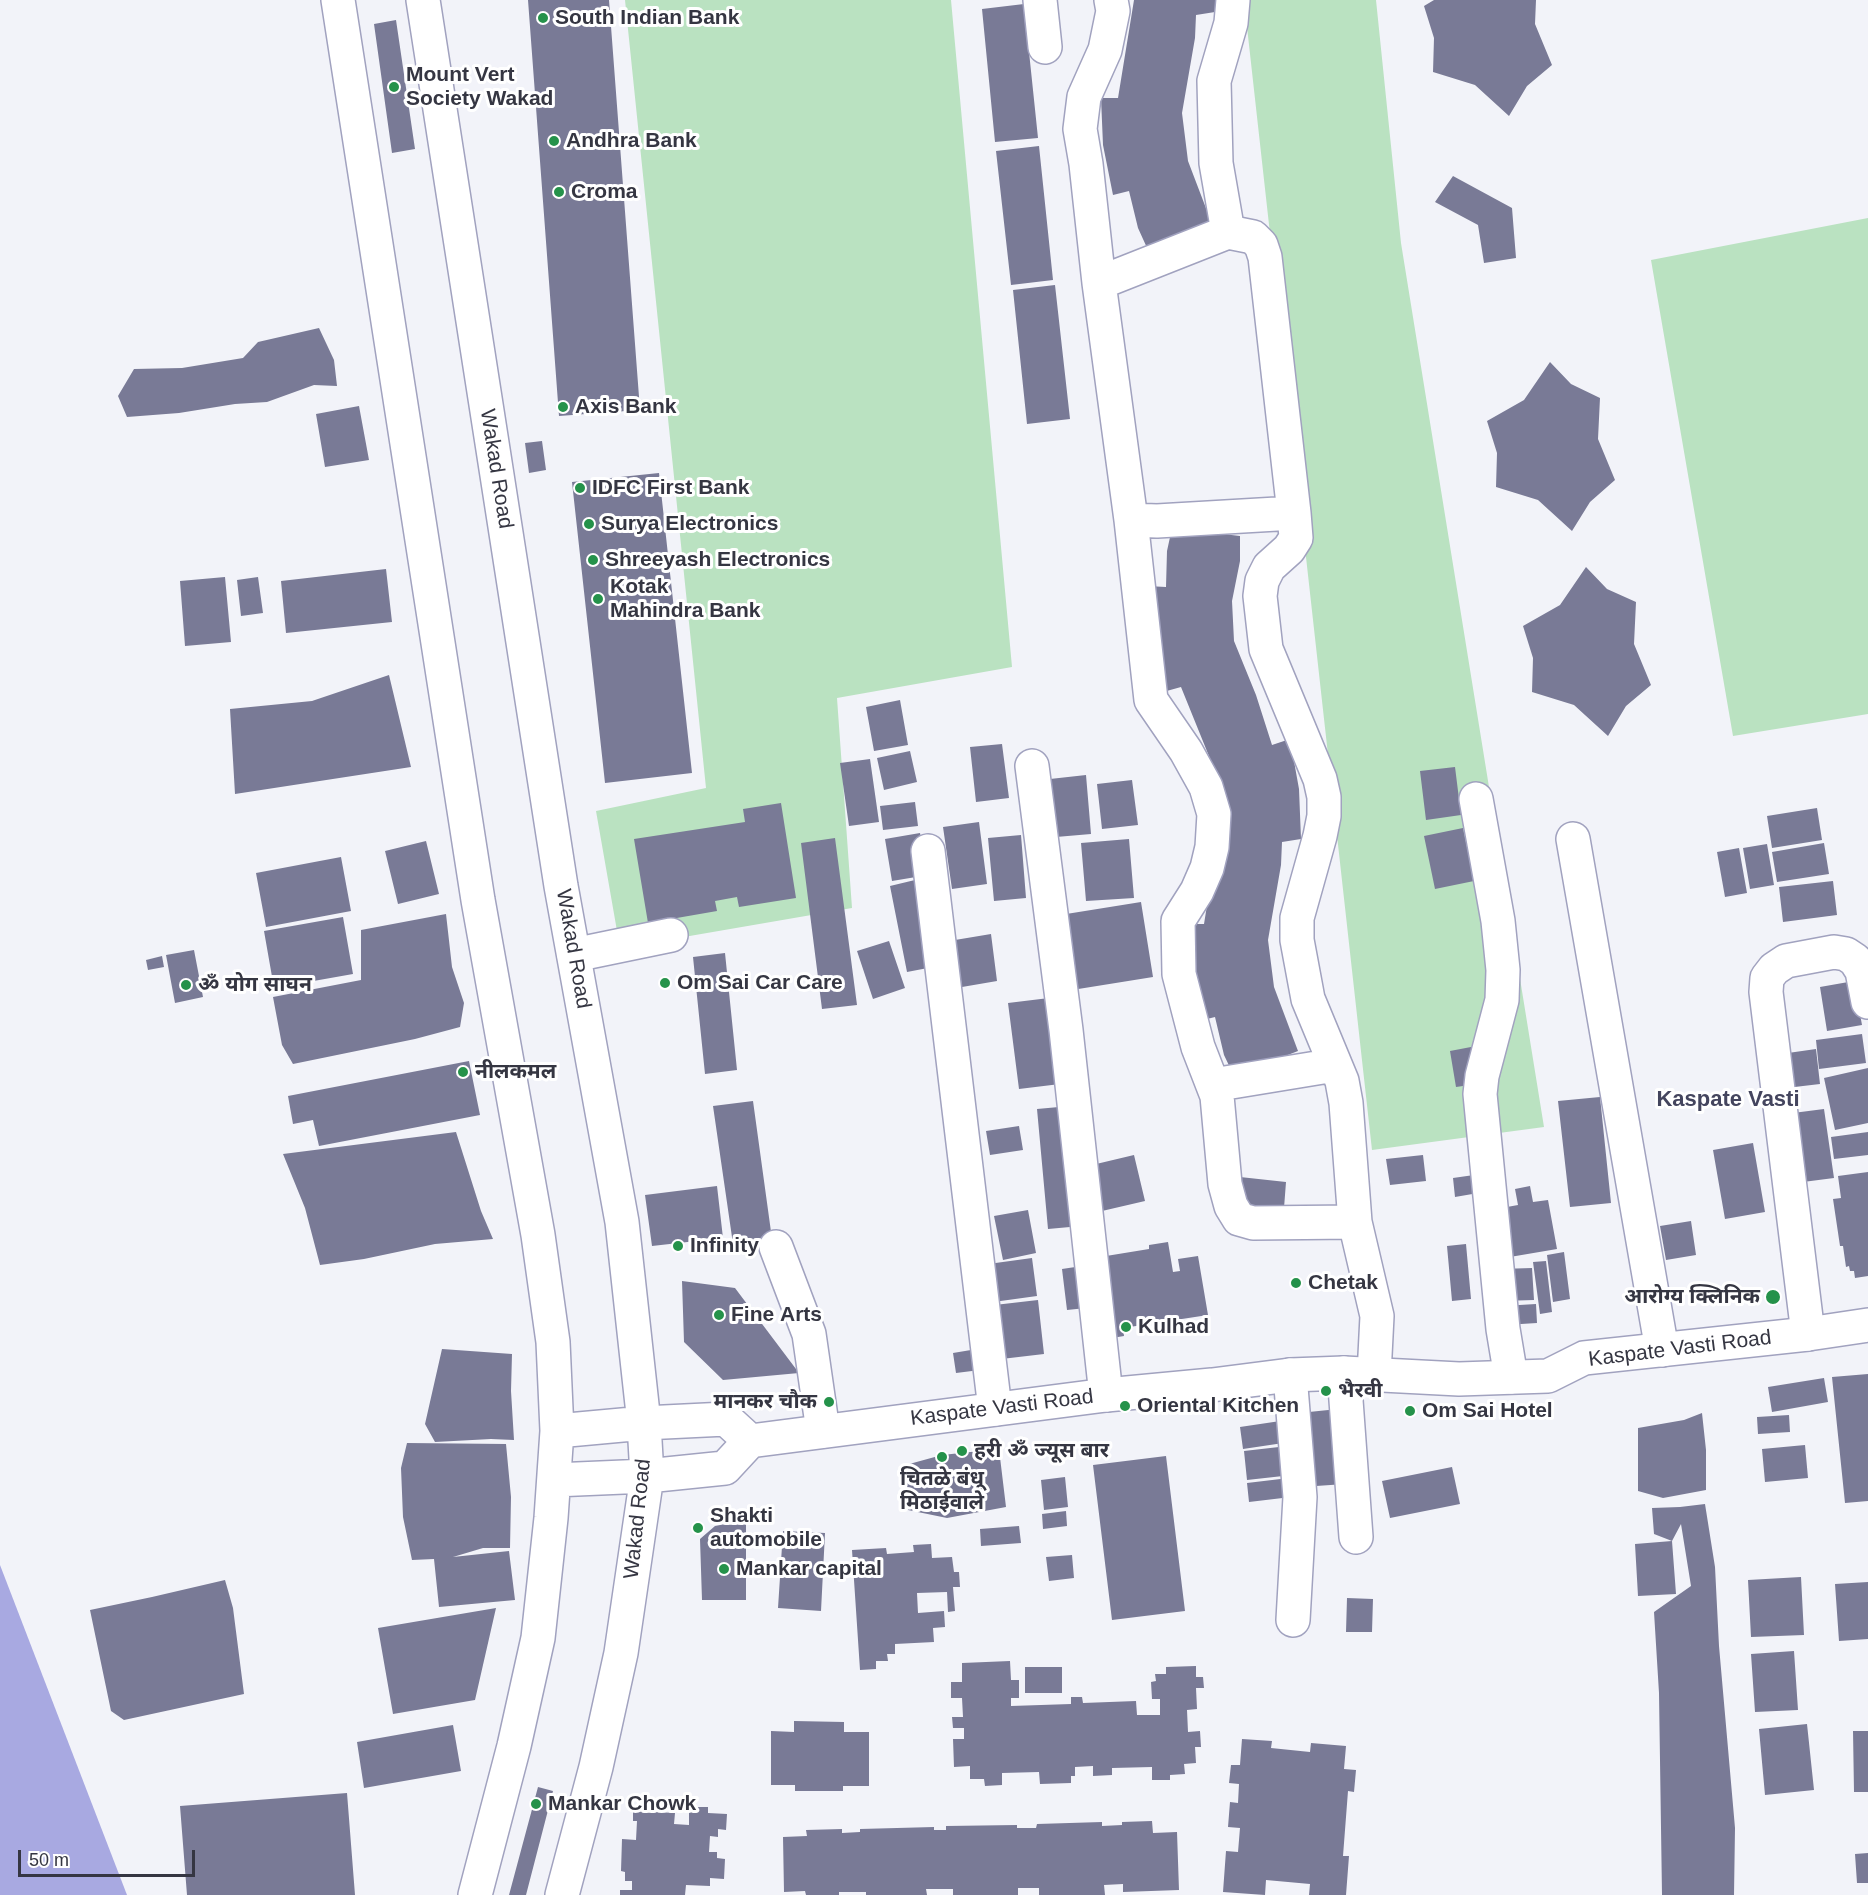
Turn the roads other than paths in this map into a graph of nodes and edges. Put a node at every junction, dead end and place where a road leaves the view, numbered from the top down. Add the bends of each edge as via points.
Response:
1 (338, 0) edge
2 (423, 0) edge
3 (1040, 0) edge
4 (1112, 0) edge
5 (1233, 0) edge
6 (1045, 47) dead end
7 (1228, 232) junction
8 (1099, 283) junction
9 (1294, 513) junction
10 (1131, 520) junction
11 (1032, 766) dead end
12 (1476, 799) dead end
13 (1573, 839) dead end
14 (928, 851) dead end
15 (671, 935) dead end
16 (574, 955) junction
17 (1868, 1002) edge
18 (1335, 1065) junction
19 (1213, 1085) junction
20 (1354, 1222) junction
21 (776, 1247) dead end
22 (1868, 1326) edge
23 (1808, 1334) junction
24 (1662, 1350) junction
25 (1359, 1374) junction
26 (1290, 1376) junction
27 (1511, 1377) junction
28 (1106, 1395) junction
29 (996, 1409) junction
30 (644, 1423) junction
31 (557, 1431) junction
32 (823, 1431) junction
33 (750, 1441) junction
34 (647, 1476) junction
35 (554, 1480) junction
36 (1356, 1537) dead end
37 (1293, 1620) dead end
38 (475, 1895) edge
39 (562, 1895) edge

1 - 31 street via 478,900 538,1235 553,1342
2 - 16 street, Wakad Road
3 - 6 street
4 - 8 street via 1105,50 1084,97 1080,129
5 - 7 street via 1231,23 1214,81 1216,163
7 - 8 street
7 - 9 street via 1253,237 1265,257
8 - 10 street
9 - 10 street
9 - 18 street via 1296,538 1269,567 1260,596 1266,649 1324,797 1320,836 1297,918 1297,940 1308,999
10 - 19 street via 1151,700 1206,787 1214,814 1207,868 1178,921 1179,974 1198,1047
11 - 28 street
12 - 27 street via 1498,921 1504,984 1480,1094
13 - 24 street
14 - 29 street
15 - 16 street
16 - 30 street, Wakad Road via 622,1222
17 - 23 street via 1862,971 1846,954 1834,952 1786,960 1767,978
18 - 19 street
18 - 20 street via 1346,1103
19 - 20 street via 1226,1184 1239,1219 1253,1223
20 - 25 street via 1377,1316
21 - 32 street via 809,1334
22 - 23 street, Kaspate Vasti Road
23 - 24 street, Kaspate Vasti Road
24 - 27 street, Kaspate Vasti Road via 1584,1358 1548,1376
25 - 26 street, Kaspate Vasti Road
25 - 27 street, Kaspate Vasti Road via 1459,1379
25 - 36 street
26 - 28 street, Kaspate Vasti Road
26 - 37 street via 1300,1497
28 - 29 street, Kaspate Vasti Road
29 - 32 street, Kaspate Vasti Road
30 - 31 street
30 - 33 street via 726,1419
30 - 34 street, Wakad Road
31 - 35 street
32 - 33 street, Kaspate Vasti Road
33 - 34 street via 724,1468
34 - 35 street
34 - 39 street, Wakad Road via 621,1653
35 - 38 street via 538,1638

